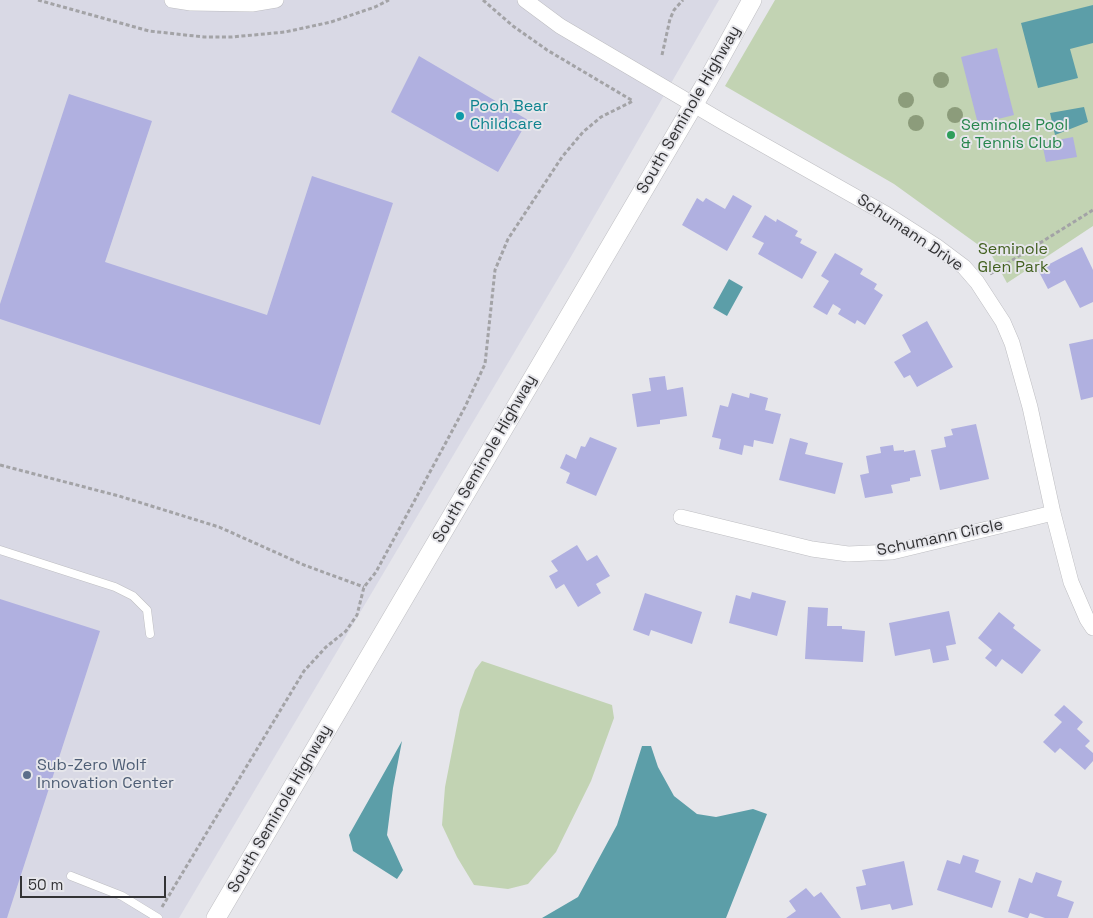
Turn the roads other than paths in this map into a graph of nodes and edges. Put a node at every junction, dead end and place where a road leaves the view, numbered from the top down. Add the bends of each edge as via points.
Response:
1 (172, 0) edge
2 (276, 0) edge
3 (525, 0) edge
4 (752, 0) edge
5 (693, 104) junction
6 (1053, 513) junction
7 (681, 517) dead end
8 (0, 550) edge
9 (1093, 628) edge
10 (150, 634) dead end
11 (71, 876) dead end
12 (157, 917) edge
13 (216, 918) edge

1 - 2 street via 252,4
3 - 5 street, Schumann Drive via 560,26
4 - 5 street, South Seminole Highway
5 - 6 street, Schumann Drive via 886,214 936,246 973,277 1012,343
5 - 13 street, South Seminole Highway
6 - 7 street, Schumann Circle via 892,552 848,554 812,549
6 - 9 street, Schumann Drive via 1071,582
8 - 10 lane via 133,596 147,610
11 - 12 lane via 122,896

